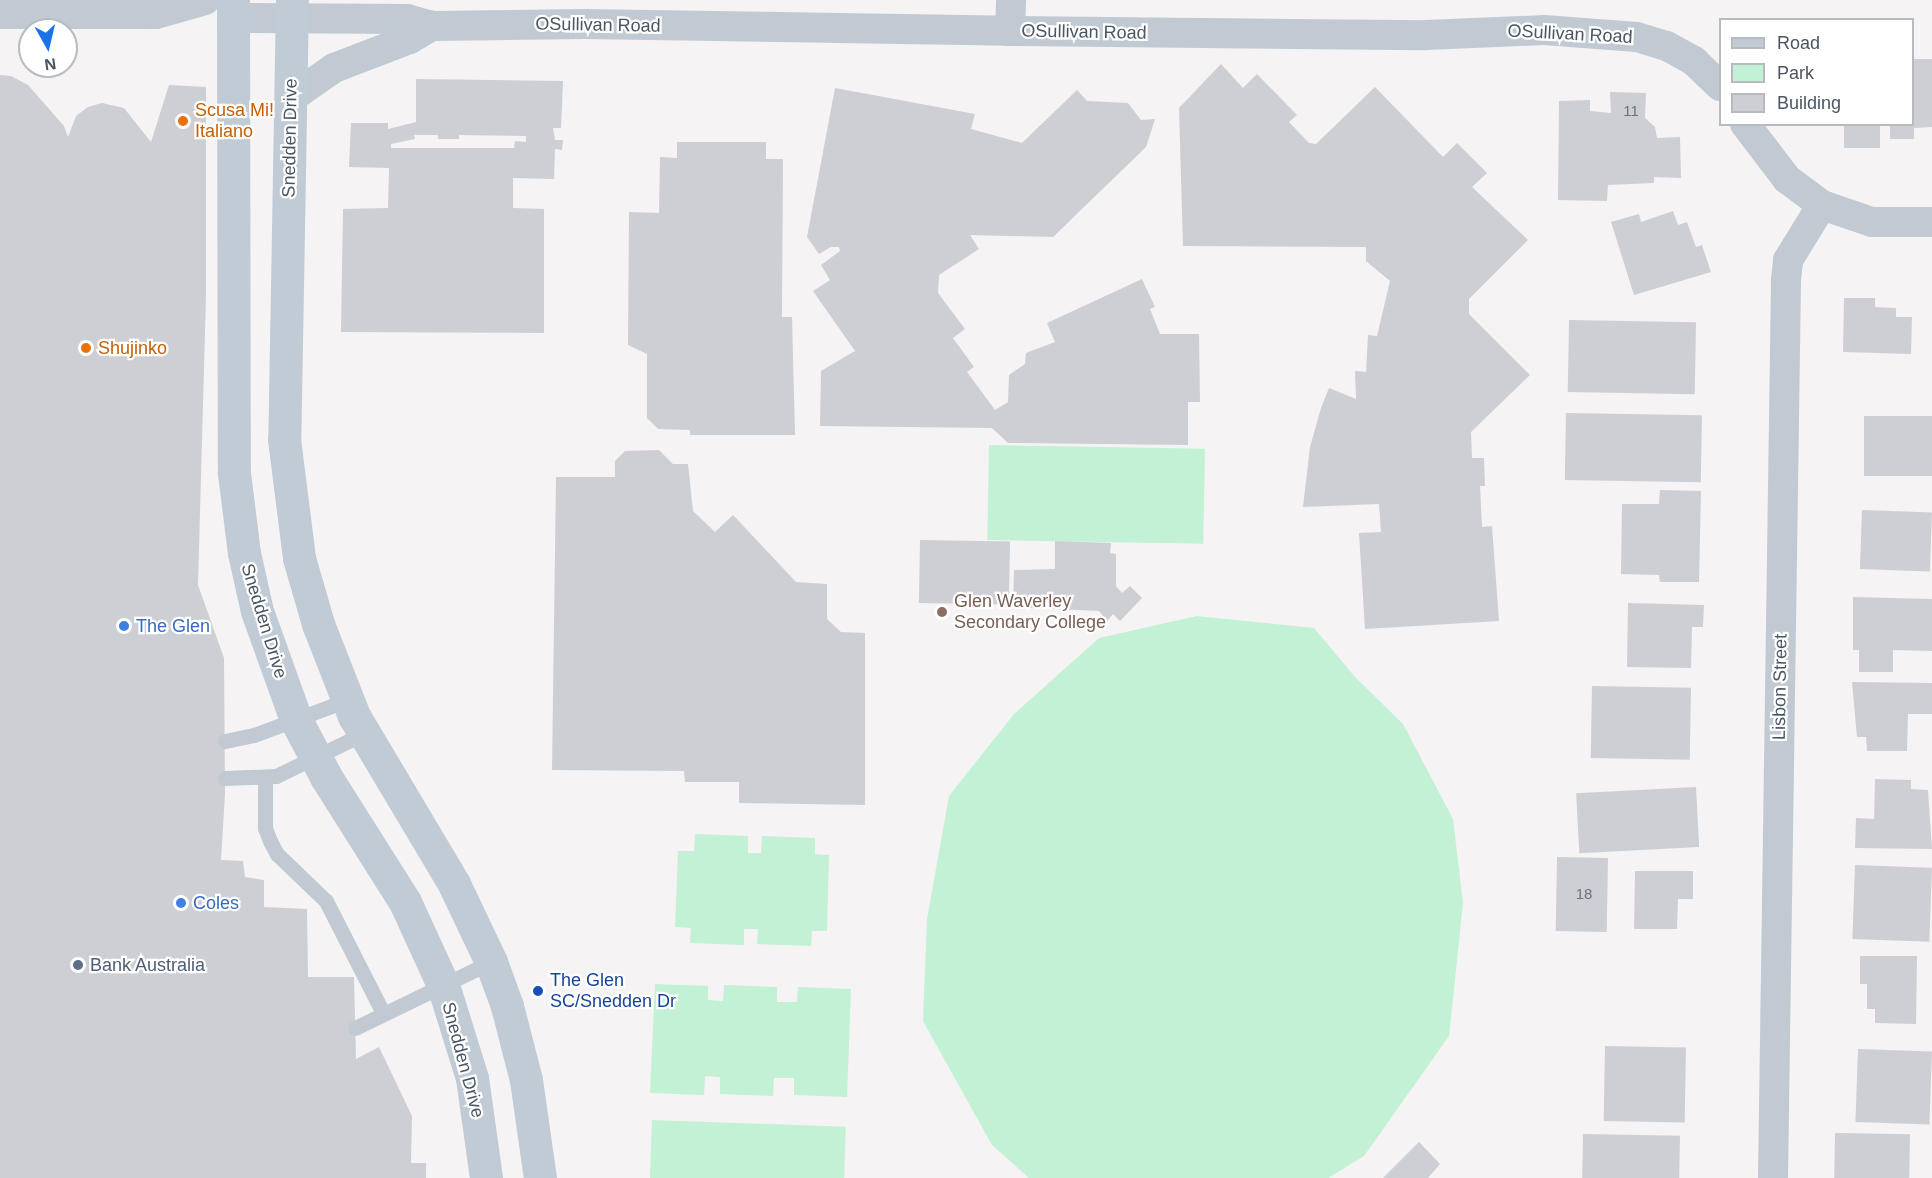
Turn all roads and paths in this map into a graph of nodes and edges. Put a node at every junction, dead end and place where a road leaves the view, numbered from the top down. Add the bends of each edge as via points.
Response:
1 (205, 0) edge
2 (1011, 0) edge
3 (233, 9) edge
4 (292, 9) edge
5 (0, 14) edge
6 (432, 26) junction
7 (1010, 31) junction
8 (1719, 85) edge
9 (291, 98) junction
10 (1747, 126) edge
11 (1822, 205) junction
12 (1932, 222) edge
13 (347, 700) junction
14 (296, 720) junction
15 (363, 734) junction
16 (225, 741) dead end
17 (316, 759) junction
18 (225, 778) dead end
19 (265, 779) junction
20 (491, 962) junction
21 (443, 985) junction
22 (383, 1013) junction
23 (355, 1028) dead end
24 (486, 1178) edge
25 (540, 1178) edge
26 (1773, 1178) edge

1 - 5 street via 156,14
2 - 7 street
3 - 4 street, OSullivan Road
3 - 14 street, Snedden Drive via 234,473 244,553 257,611
4 - 6 street, OSullivan Road via 407,19
4 - 9 street, Snedden Drive
6 - 7 street, OSullivan Road via 584,24
6 - 9 street, OSullivan Road via 410,39 334,68
7 - 8 street, OSullivan Road via 1426,35 1545,30 1637,37 1667,46 1694,61
9 - 13 street, Snedden Drive via 284,439 288,483 299,558 318,624
10 - 11 street via 1787,179
11 - 12 street via 1872,222
11 - 26 street, Lisbon Street via 1788,260 1786,280
13 - 14 lane
13 - 15 street, Snedden Drive
14 - 16 lane
14 - 17 street, Snedden Drive
15 - 17 lane
15 - 20 street, Snedden Drive via 454,884
17 - 19 lane
17 - 21 street, Snedden Drive via 405,902
18 - 19 lane
19 - 22 lane via 265,828 273,848 326,901
20 - 21 lane
20 - 25 street, Snedden Drive via 523,1069
21 - 22 lane
21 - 24 street, Snedden Drive via 471,1078
22 - 23 lane

